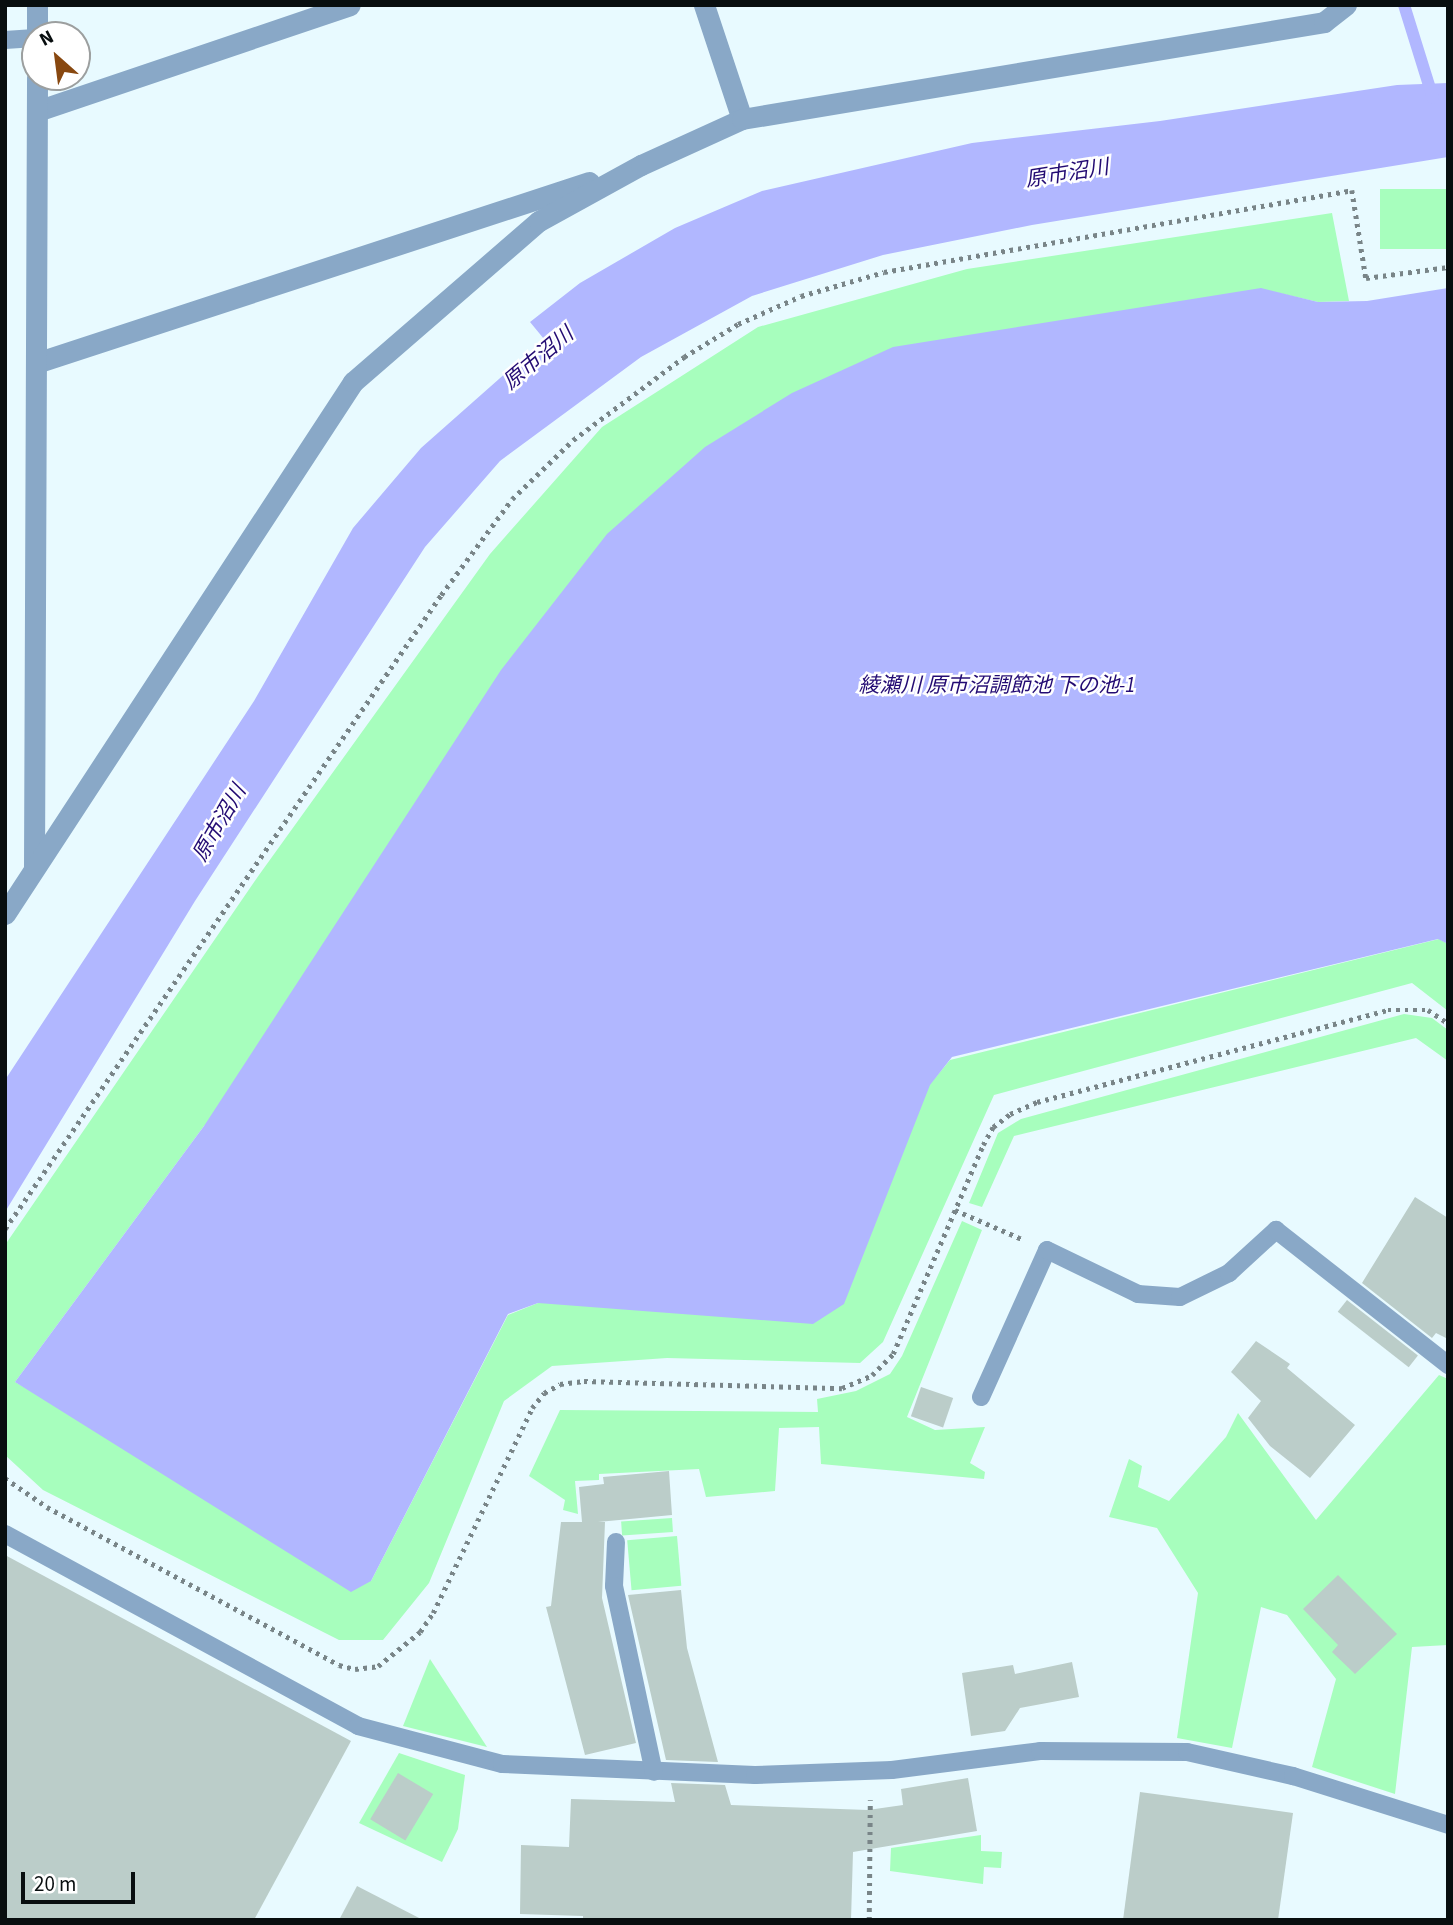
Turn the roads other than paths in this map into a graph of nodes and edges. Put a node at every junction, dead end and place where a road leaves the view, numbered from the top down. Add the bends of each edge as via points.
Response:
1 (350, 5) edge
2 (704, 5) edge
3 (1346, 5) edge
4 (37, 91) edge
5 (37, 111) junction
6 (742, 119) junction
7 (641, 165) junction
8 (36, 363) junction
9 (34, 867) junction
10 (5, 914) edge
11 (1448, 1365) edge
12 (981, 1397) dead end
13 (5, 1534) edge
14 (616, 1542) dead end
15 (654, 1772) junction
16 (1448, 1825) edge

1 - 5 street
2 - 6 street
3 - 6 street via 1324,22
4 - 5 street
5 - 8 street
6 - 7 street
7 - 8 street
7 - 9 street via 539,221 353,382
8 - 9 street
9 - 10 street
11 - 12 lane via 1276,1230 1229,1273 1180,1297 1138,1294 1048,1250
13 - 15 lane via 358,1726 502,1764
14 - 15 lane via 614,1586
15 - 16 lane via 870,1771 1040,1751 1187,1752 1293,1776

